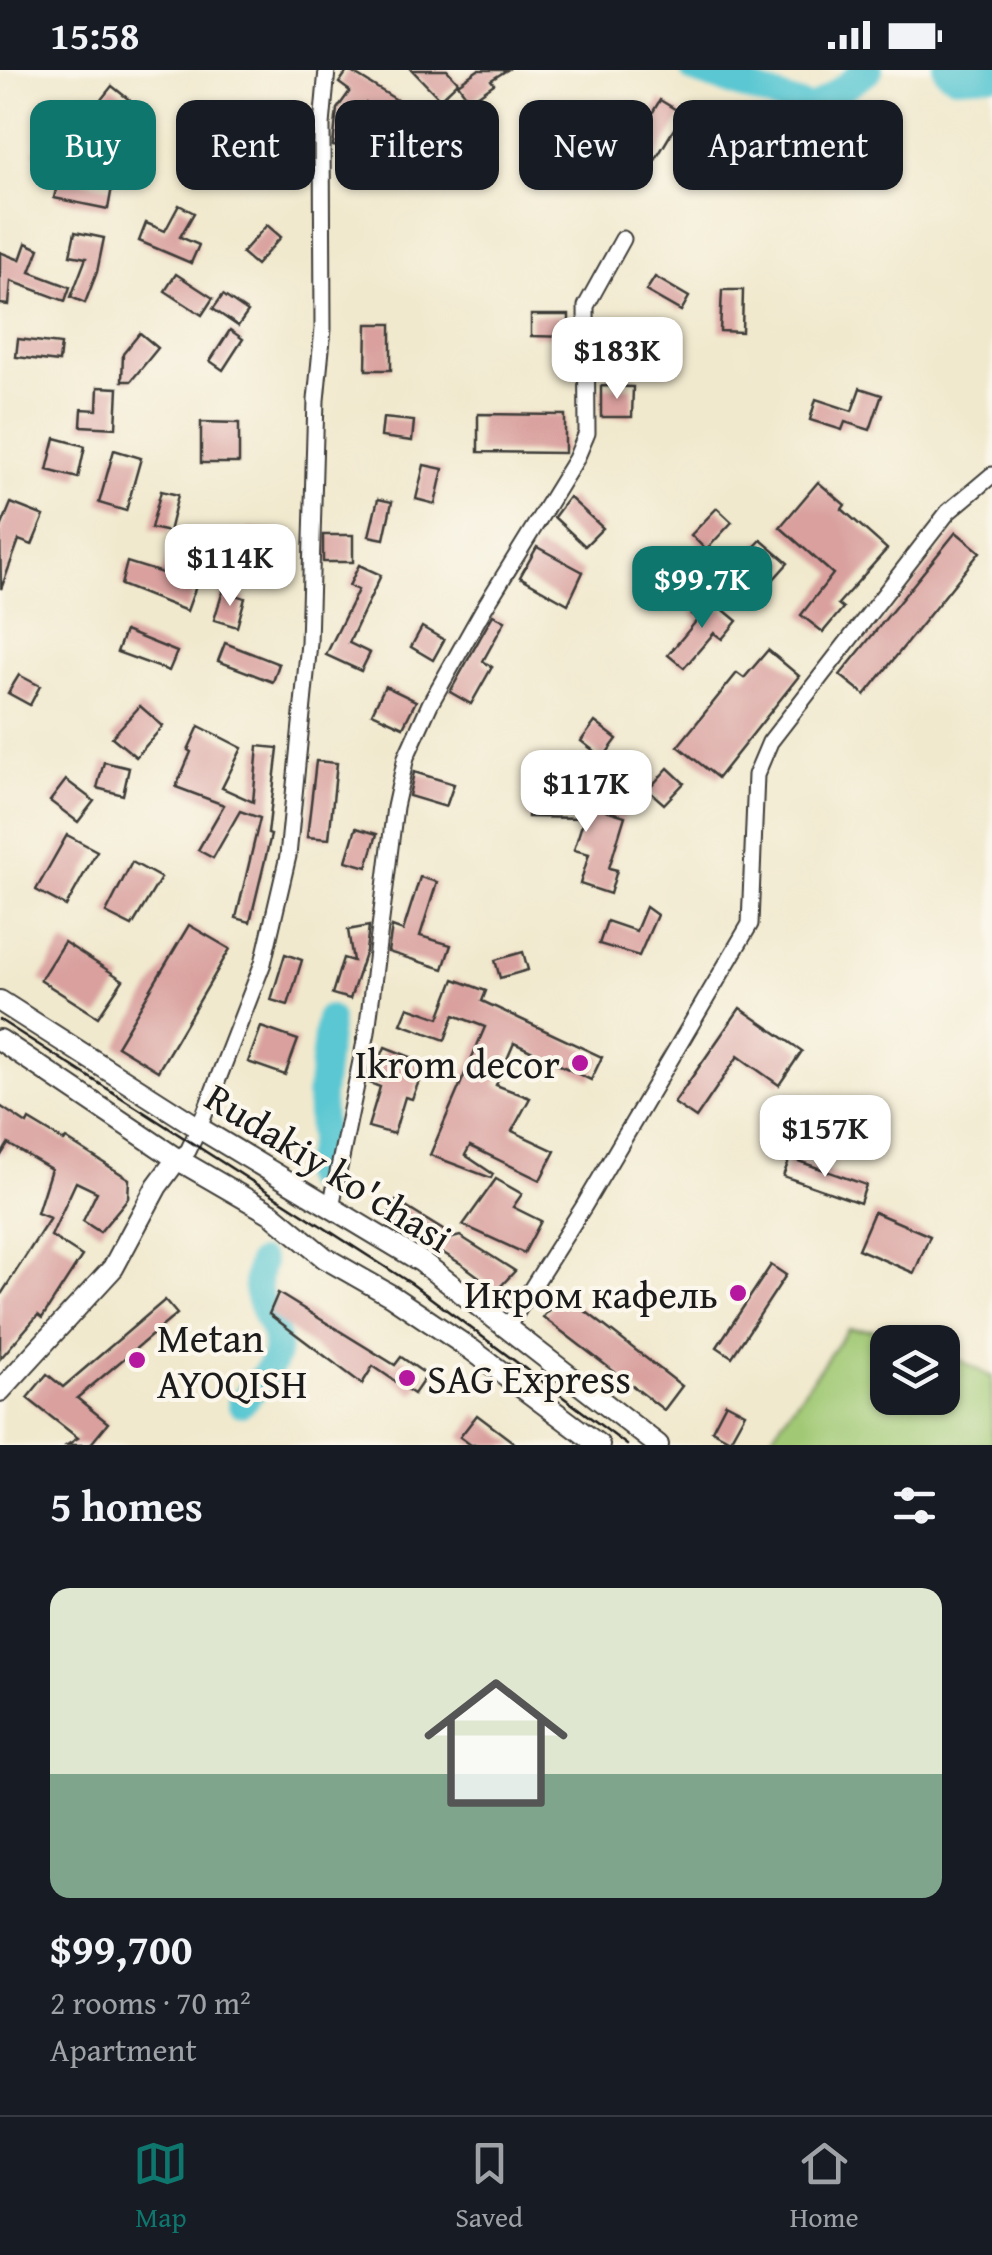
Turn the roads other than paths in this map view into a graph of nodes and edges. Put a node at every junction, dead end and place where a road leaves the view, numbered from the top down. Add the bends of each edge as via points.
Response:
1 (326, 70) edge
2 (623, 239) dead end
3 (992, 476) edge
4 (0, 1001) edge
5 (0, 1040) edge
6 (199, 1128) junction
7 (177, 1160) junction
8 (331, 1207) junction
9 (508, 1326) junction
10 (1, 1389) edge
11 (598, 1445) edge
12 (658, 1445) edge

1 - 6 street via 324,329 309,643 288,856 263,964
2 - 8 street via 586,306 588,433 438,688 406,757 367,1032
3 - 9 street via 948,512 770,742 756,775 750,924
4 - 6 main road, Rudakiy ko'chasi
5 - 7 main road, Rudakiy ko'chasi
6 - 7 street
6 - 8 main road, Rudakiy ko'chasi
7 - 10 main road via 112,1268
7 - 11 main road, Rudakiy ko'chasi via 272,1214 325,1258 472,1350
8 - 9 main road, Rudakiy ko'chasi via 422,1262
9 - 12 main road, Rudakiy ko'chasi

